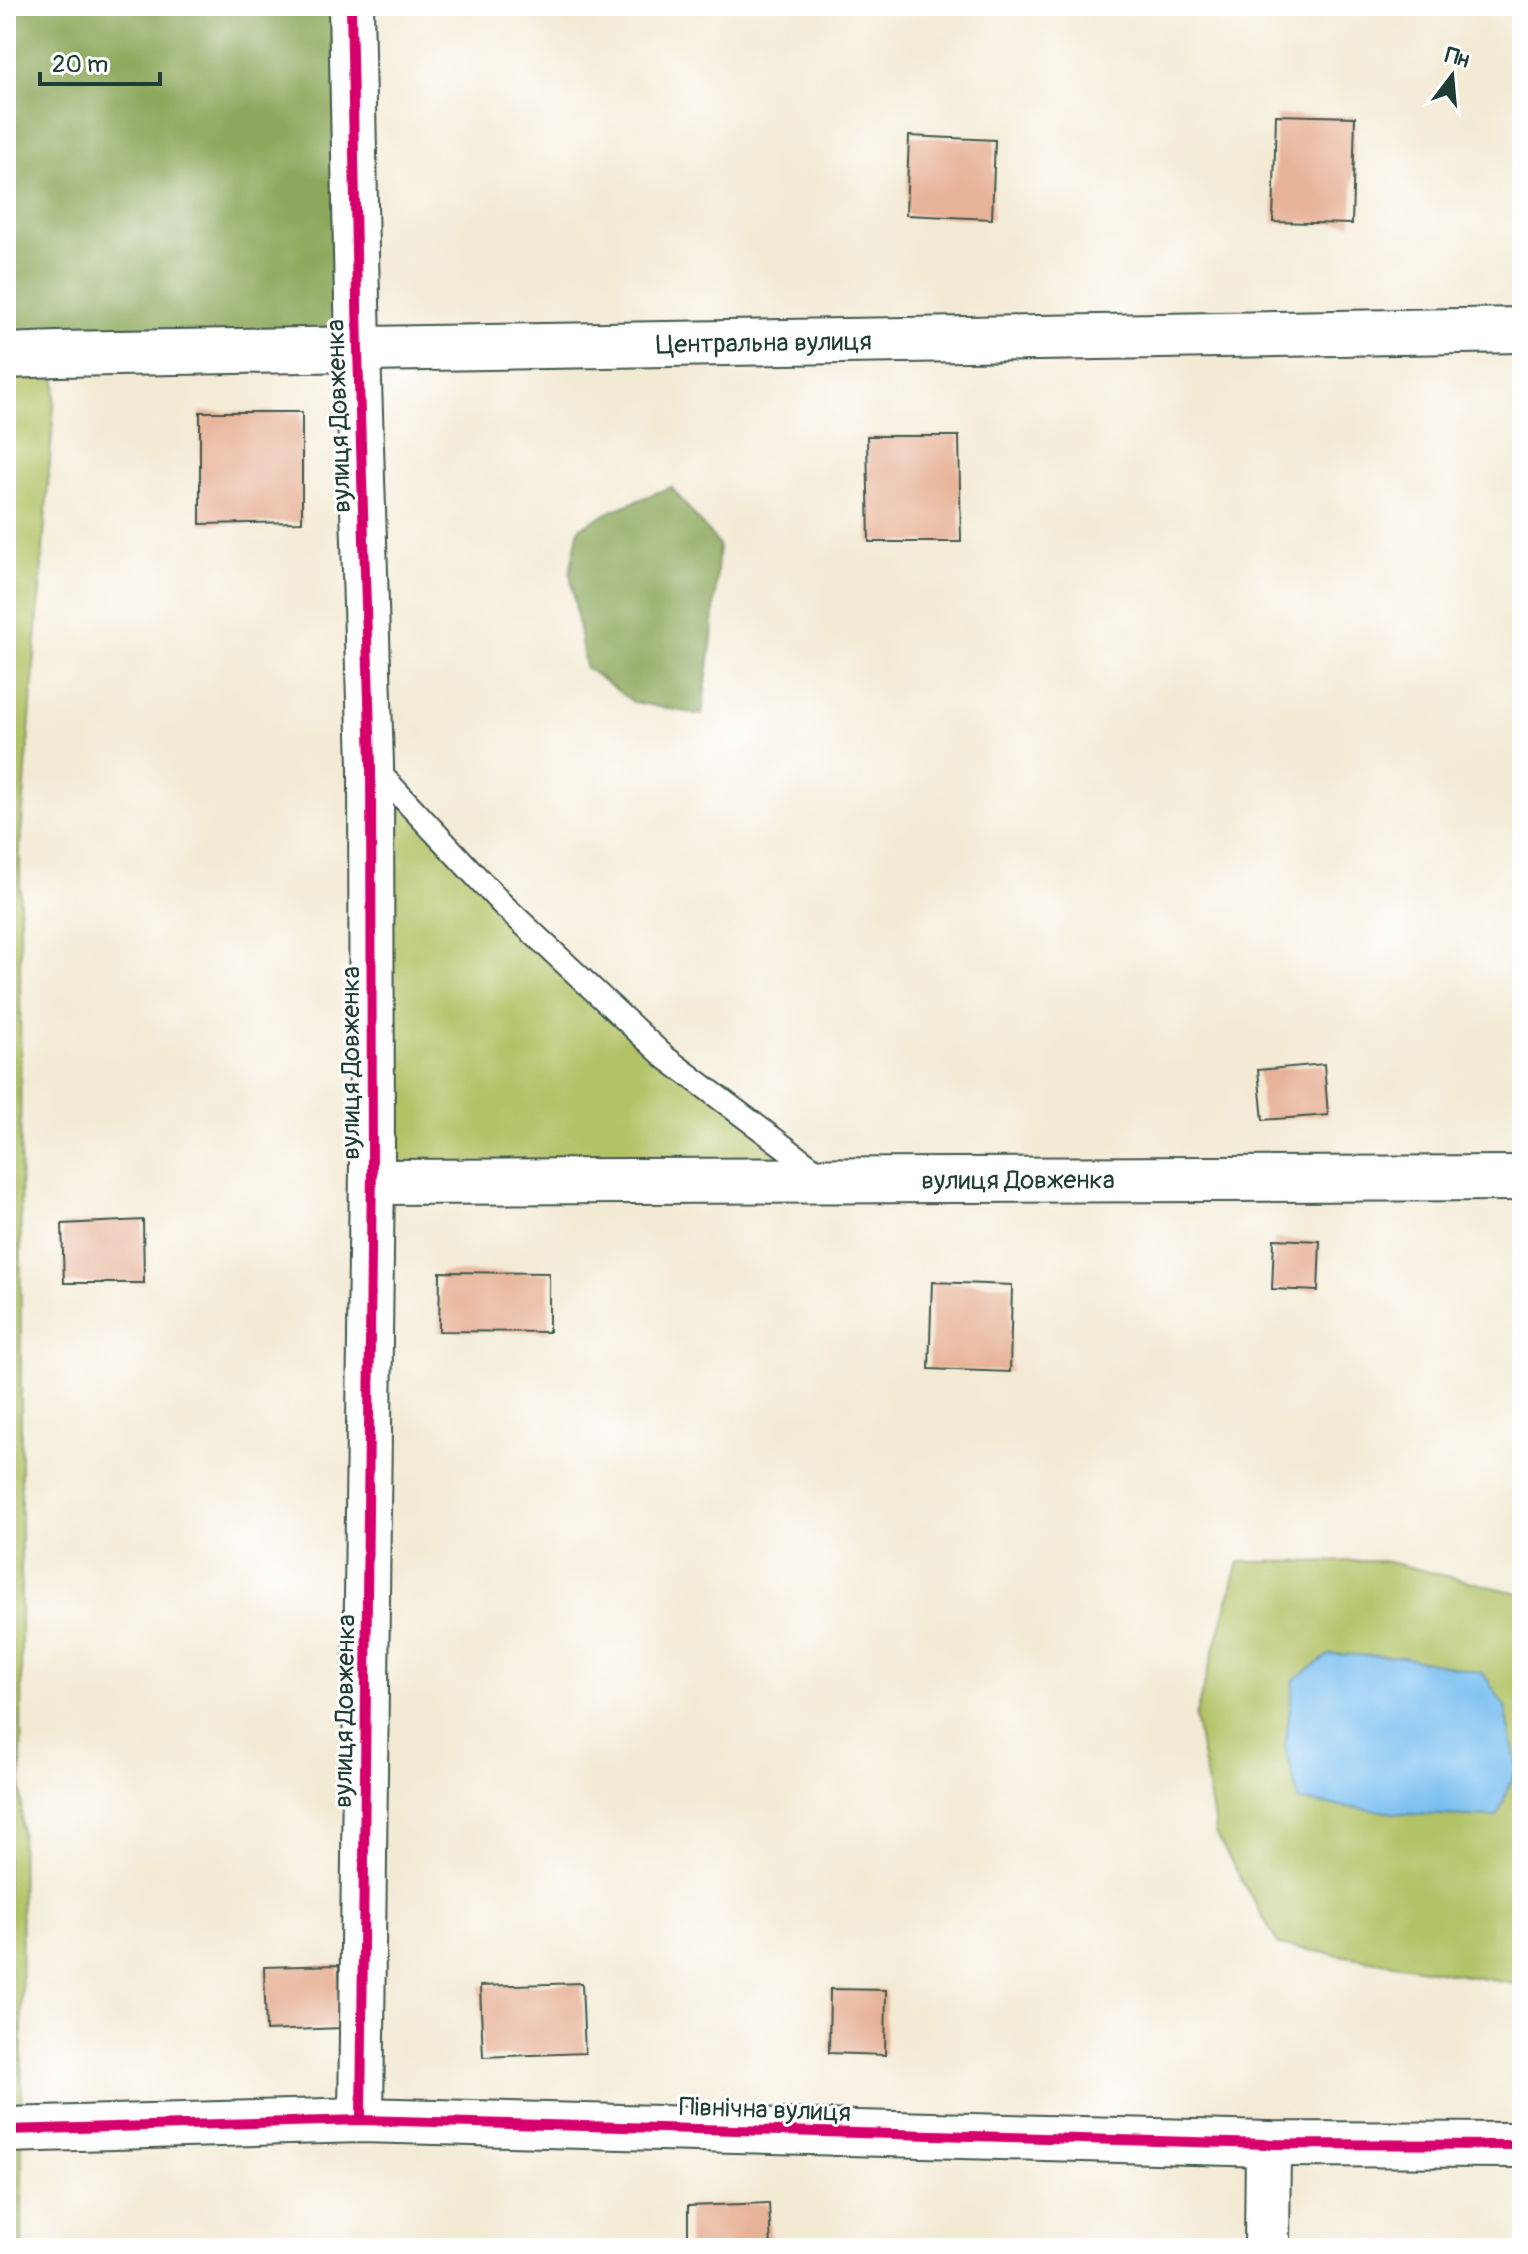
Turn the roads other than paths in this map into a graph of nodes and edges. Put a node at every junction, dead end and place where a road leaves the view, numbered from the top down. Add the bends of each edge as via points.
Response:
1 (351, 6) edge
2 (1522, 330) edge
3 (358, 350) junction
4 (6, 356) edge
5 (371, 764) junction
6 (1522, 1178) edge
7 (829, 1180) junction
8 (372, 1182) junction
9 (361, 2120) junction
10 (6, 2130) edge
11 (1268, 2144) junction
12 (1522, 2145) edge
13 (1267, 2248) edge

1 - 3 street, вулиця Довженка
2 - 3 street, Центральна вулиця
3 - 4 street, Центральна вулиця
3 - 5 street, вулиця Довженка
5 - 7 lane via 502,904 666,1058
5 - 8 street, вулиця Довженка
6 - 7 street, вулиця Довженка
7 - 8 street, вулиця Довженка
8 - 9 street, вулиця Довженка
9 - 10 street, Північна вулиця
9 - 11 street, Північна вулиця
11 - 12 street, Північна вулиця
11 - 13 street

